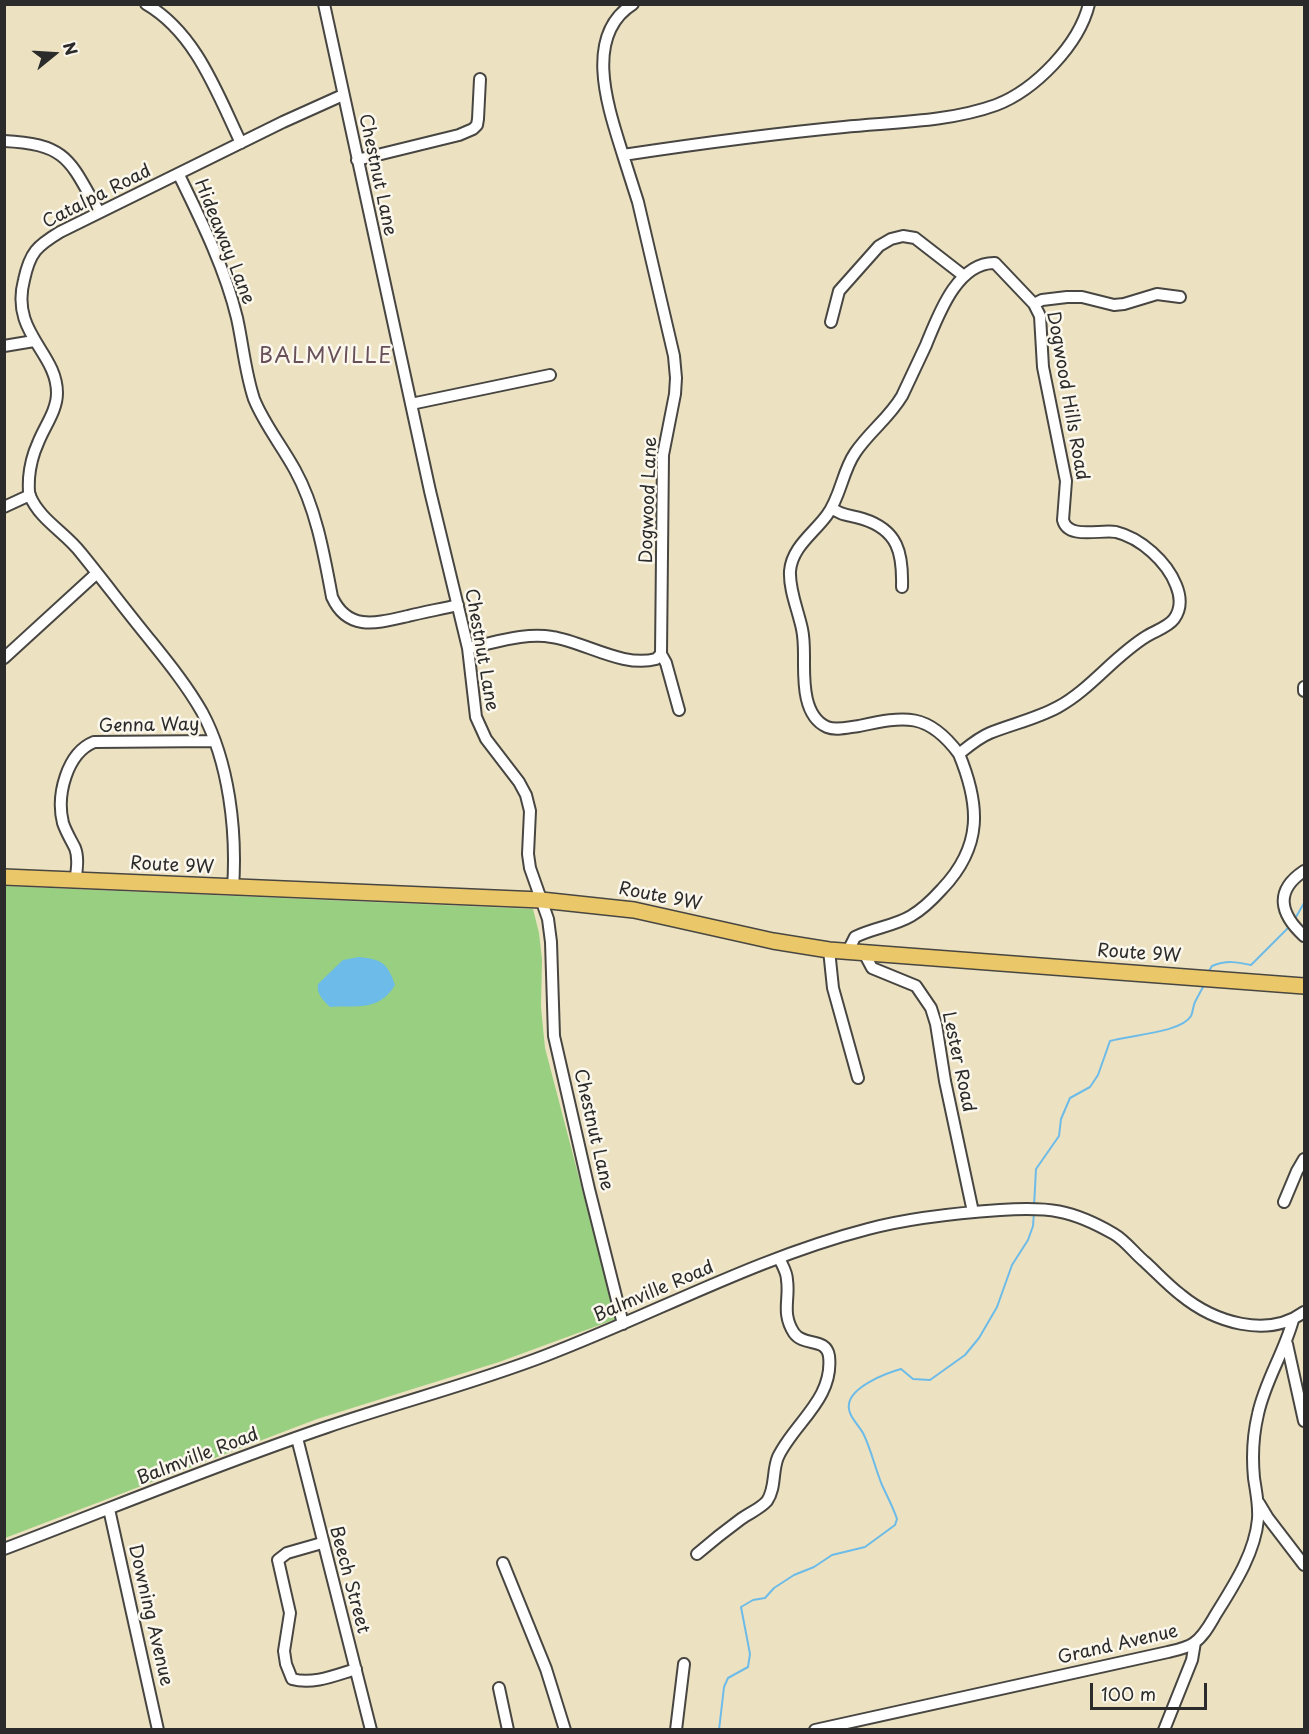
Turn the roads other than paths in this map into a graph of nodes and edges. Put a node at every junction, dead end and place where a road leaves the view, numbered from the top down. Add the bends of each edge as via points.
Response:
1 (146, 4) edge
2 (324, 4) edge
3 (633, 4) edge
4 (1089, 4) edge
5 (480, 79) dead end
6 (343, 95) junction
7 (4, 141) edge
8 (241, 142) junction
9 (623, 155) junction
10 (357, 160) junction
11 (179, 175) junction
12 (99, 212) junction
13 (964, 276) junction
14 (1180, 297) dead end
15 (1034, 304) junction
16 (831, 322) dead end
17 (34, 341) junction
18 (4, 346) edge
19 (550, 375) dead end
20 (411, 404) junction
21 (30, 495) junction
22 (4, 507) edge
23 (832, 508) junction
24 (96, 573) junction
25 (902, 587) dead end
26 (458, 605) junction
27 (468, 648) junction
28 (661, 654) junction
29 (4, 658) edge
30 (679, 710) dead end
31 (215, 741) junction
32 (959, 754) junction
33 (1305, 871) edge
34 (4, 877) edge
35 (75, 881) junction
36 (233, 888) junction
37 (541, 900) junction
38 (1305, 936) edge
39 (829, 950) junction
40 (856, 952) junction
41 (1305, 986) edge
42 (858, 1078) dead end
43 (1305, 1159) edge
44 (1284, 1202) dead end
45 (973, 1212) junction
46 (779, 1258) junction
47 (1305, 1312) edge
48 (1293, 1320) junction
49 (623, 1324) junction
50 (1287, 1344) junction
51 (1305, 1421) edge
52 (297, 1438) junction
53 (1259, 1502) junction
54 (109, 1509) junction
55 (322, 1543) junction
56 (4, 1549) edge
57 (697, 1554) dead end
58 (503, 1563) dead end
59 (1305, 1566) edge
60 (1195, 1642) junction
61 (684, 1664) dead end
62 (356, 1669) junction
63 (499, 1688) dead end
64 (158, 1730) edge
65 (371, 1730) edge
66 (507, 1730) edge
67 (565, 1730) edge
68 (676, 1730) edge
69 (815, 1730) edge
70 (1164, 1730) edge

1 - 8 street via 164,16 195,52
2 - 6 street, Chestnut Lane
3 - 9 street, Dogwood Lane via 617,19 608,35 603,71
4 - 9 street via 1074,38 1059,58 1022,92 998,104 953,116
5 - 10 street via 478,119 473,129
6 - 8 street, Catalpa Road
6 - 10 street, Chestnut Lane
7 - 12 street via 33,143 57,152 75,170
8 - 11 street, Catalpa Road
9 - 28 street, Dogwood Lane via 638,202 676,378 663,455
10 - 20 street, Chestnut Lane
11 - 12 street, Catalpa Road
11 - 26 street, Hideaway Lane via 230,295 255,399 305,492 336,607 350,619 366,623
12 - 17 street, Catalpa Road via 41,244 31,256 20,299
13 - 15 street, Dogwood Hills Road via 987,262 995,263
13 - 16 street via 915,238 891,239 879,246 839,291
13 - 23 street, Dogwood Hills Road via 941,311 895,408 848,464
14 - 15 street via 1157,294 1114,305 1066,297
15 - 32 street, Dogwood Hills Road via 1041,321 1043,366 1066,481 1065,525 1072,531 1118,532 1137,541 1168,570 1181,603 1173,621 1135,644 1077,694 1031,720 989,733
17 - 18 street
17 - 21 street, Catalpa Road via 55,377 57,393 31,462
19 - 20 street
20 - 26 street, Chestnut Lane
21 - 22 street
21 - 24 street via 45,518 80,551
23 - 25 street via 886,530 902,559
23 - 32 street, Dogwood Hills Road via 796,552 790,574 804,642 806,693 814,713 827,727 837,728 894,720 926,723 949,740
24 - 29 street
24 - 31 street via 181,679
26 - 27 street, Chestnut Lane
27 - 28 street via 549,636 636,662 656,659
27 - 37 street, Chestnut Lane via 479,727 526,795 530,811 530,868
28 - 30 street
31 - 35 street, Genna Way via 94,742 81,749 65,777 62,799 63,823 77,856
31 - 36 street via 232,818
32 - 40 street, Dogwood Hills Road via 967,772 974,810 974,834 964,860 924,906 901,920 855,937
33 - 38 street via 1286,888 1283,908
34 - 35 highway, Route 9W
35 - 36 highway, Route 9W
36 - 37 highway, Route 9W
37 - 39 highway, Route 9W via 634,910
37 - 49 street, Chestnut Lane via 551,942 554,1035
39 - 40 highway, Route 9W
39 - 42 street via 833,988
40 - 41 highway, Route 9W
40 - 45 street, Lester Road via 872,968 916,986 931,1008
43 - 44 street
45 - 46 street, Balmville Road via 872,1227
45 - 48 street, Balmville Road via 1033,1208 1080,1217 1116,1235 1181,1295 1211,1313 1260,1326
46 - 49 street, Balmville Road
46 - 57 street via 788,1282 785,1302 789,1322 799,1338 826,1348 826,1382 816,1404 778,1457 769,1498
47 - 48 street, Balmville Road
48 - 50 street, Grand Avenue
49 - 52 street, Balmville Road via 495,1374
50 - 51 street
50 - 53 street, Grand Avenue via 1258,1414 1253,1465
52 - 54 street, Balmville Road
52 - 55 street, Beech Street
53 - 59 street
53 - 60 street, Grand Avenue via 1255,1536 1242,1568
54 - 56 street, Balmville Road
54 - 64 street, Downing Avenue
55 - 62 street, Beech Street
55 - 62 street via 287,1553 278,1560 290,1613 284,1651 286,1664 292,1679 300,1681
58 - 67 street via 546,1669
60 - 69 street, Grand Avenue via 1168,1652
60 - 70 street via 1192,1660
61 - 68 street
62 - 65 street, Beech Street
63 - 66 street

